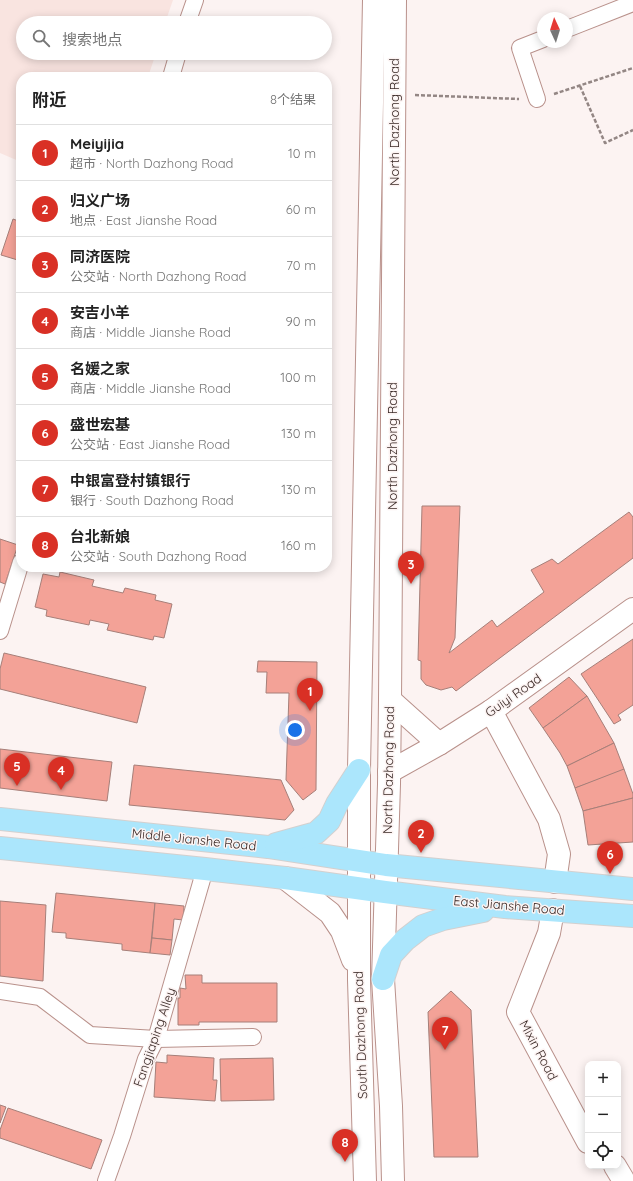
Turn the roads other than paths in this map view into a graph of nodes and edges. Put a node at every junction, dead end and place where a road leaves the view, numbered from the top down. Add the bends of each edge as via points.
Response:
1 (195, 0) edge
2 (374, 0) edge
3 (394, 0) edge
4 (633, 3) edge
5 (190, 16) edge
6 (573, 27) edge
7 (537, 41) edge
8 (176, 60) edge
9 (172, 72) edge
10 (537, 100) dead end
11 (18, 572) edge
12 (633, 609) edge
13 (633, 621) edge
14 (0, 631) edge
15 (390, 700) junction
16 (493, 716) junction
17 (439, 744) junction
18 (359, 770) junction
19 (389, 778) junction
20 (0, 819) edge
21 (268, 846) junction
22 (0, 848) edge
23 (359, 860) junction
24 (386, 865) junction
25 (205, 869) junction
26 (285, 878) junction
27 (555, 882) junction
28 (358, 888) junction
29 (633, 889) edge
30 (385, 892) junction
31 (505, 907) junction
32 (553, 910) junction
33 (633, 916) edge
34 (383, 979) junction
35 (359, 980) junction
36 (0, 992) edge
37 (518, 1012) junction
38 (253, 1037) dead end
39 (156, 1039) junction
40 (585, 1112) edge
41 (585, 1136) edge
42 (603, 1169) edge
43 (617, 1169) edge
44 (106, 1181) edge
45 (365, 1181) edge
46 (393, 1181) edge
47 (609, 1181) edge
48 (624, 1181) edge

1 - 5 street
2 - 18 main road, North Dazhong Road
3 - 15 main road, North Dazhong Road
4 - 6 street
7 - 10 street via 520,48
8 - 9 street
11 - 14 street
12 - 16 main road, Guiyi Road
13 - 16 main road
15 - 17 main road
15 - 19 main road, North Dazhong Road
16 - 17 main road, Guiyi Road
16 - 19 main road
16 - 27 main road via 549,819 559,854
17 - 19 main road, Guiyi Road
18 - 21 main road via 329,821 316,833
18 - 23 main road, North Dazhong Road
19 - 24 main road, North Dazhong Road
20 - 21 main road, Middle Jianshe Road
21 - 23 main road, Middle Jianshe Road
22 - 25 main road
23 - 24 main road, Middle Jianshe Road
23 - 28 main road, North Dazhong Road
24 - 27 main road, East Jianshe Road
24 - 30 main road, North Dazhong Road
25 - 26 main road
25 - 39 street, Fangjiaping Alley
26 - 28 main road
26 - 35 main road via 330,913 342,931
27 - 29 main road, East Jianshe Road
28 - 30 main road
28 - 35 main road, South Dazhong Road
30 - 31 main road, East Jianshe Road
30 - 34 main road, South Dazhong Road
31 - 32 main road, East Jianshe Road
31 - 34 main road via 443,919 423,926 391,955
32 - 33 main road, East Jianshe Road
32 - 37 main road, Mixin Road via 549,933
34 - 46 main road, South Dazhong Road
35 - 45 main road, South Dazhong Road
36 - 39 street via 40,997 90,1035
37 - 40 main road via 541,1034
37 - 41 main road, Mixin Road
38 - 39 street
39 - 44 street, Fangjiaping Alley via 146,1059
42 - 47 main road
43 - 48 main road

